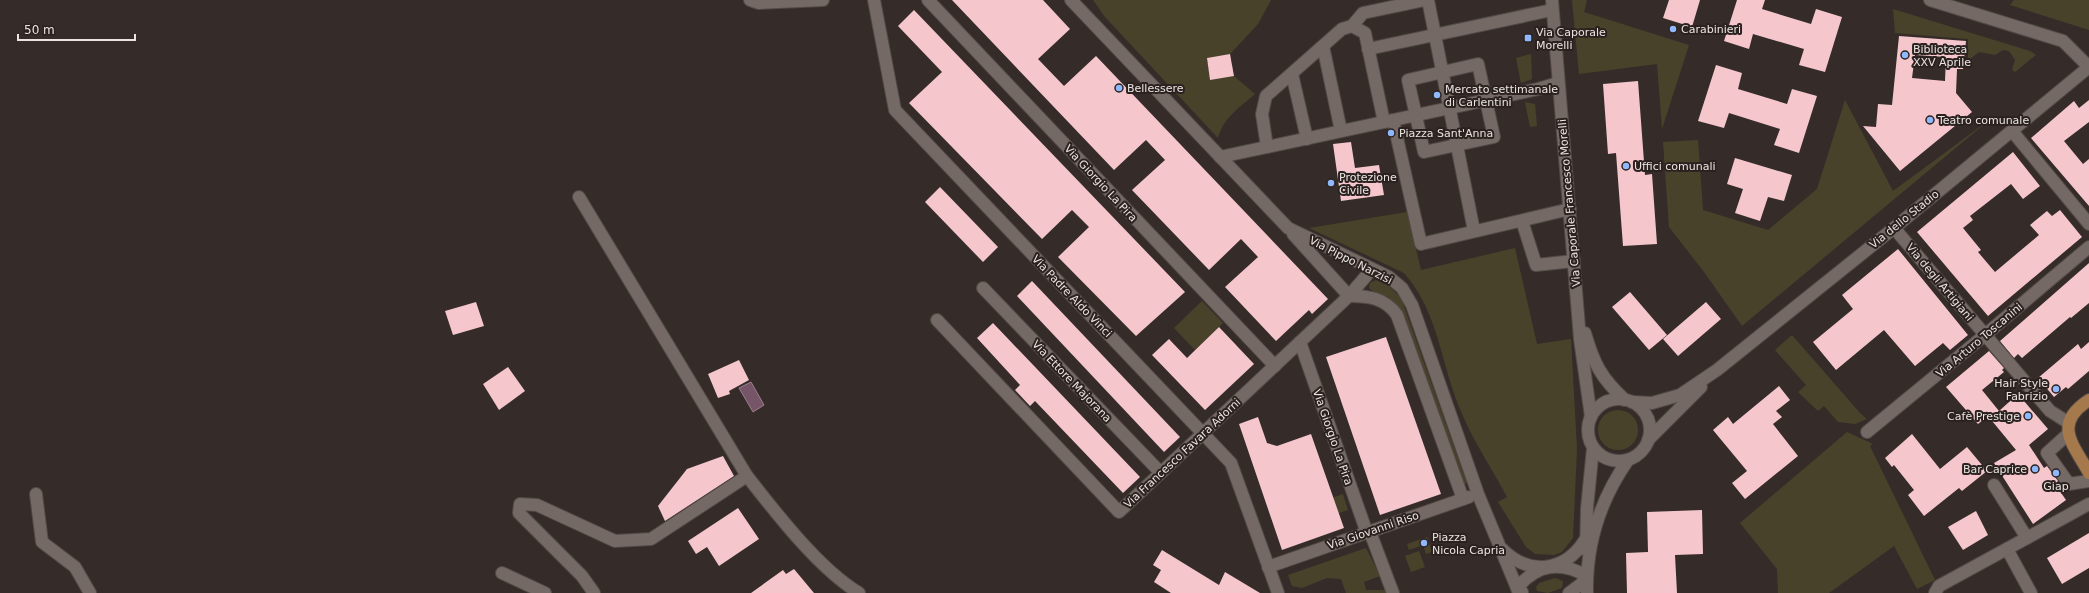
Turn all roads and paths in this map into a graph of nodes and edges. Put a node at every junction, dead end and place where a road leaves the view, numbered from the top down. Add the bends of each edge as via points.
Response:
1 (750, 0) edge
2 (823, 0) edge
3 (874, 0) edge
4 (928, 0) edge
5 (1071, 0) edge
6 (1078, 0) edge
7 (1425, 0) edge
8 (1428, 0) edge
9 (1930, 0) edge
10 (1552, 5) edge
11 (1086, 17) junction
12 (1352, 26) junction
13 (1435, 35) junction
14 (1323, 46) junction
15 (1368, 49) junction
16 (2089, 67) edge
17 (1442, 72) junction
18 (1292, 74) junction
19 (1558, 83) junction
20 (1486, 100) junction
21 (1450, 108) junction
22 (1416, 115) junction
23 (1389, 121) junction
24 (1341, 131) junction
25 (2012, 131) junction
26 (1307, 139) junction
27 (1457, 145) junction
28 (1267, 147) junction
29 (1220, 157) junction
30 (578, 197) dead end
31 (1570, 209) junction
32 (1522, 221) junction
33 (2089, 224) edge
34 (1288, 228) junction
35 (1894, 228) junction
36 (1474, 231) junction
37 (2089, 247) edge
38 (1574, 261) junction
39 (1372, 269) junction
40 (983, 288) dead end
41 (1349, 296) junction
42 (1579, 311) junction
43 (937, 320) dead end
44 (1985, 335) junction
45 (1300, 342) junction
46 (1275, 366) junction
47 (1718, 370) junction
48 (2089, 400) edge
49 (1629, 401) junction
50 (1590, 417) junction
51 (2068, 429) junction
52 (1867, 432) dead end
53 (1203, 434) junction
54 (1648, 440) junction
55 (1593, 448) junction
56 (1628, 460) junction
57 (1161, 473) junction
58 (2089, 473) edge
59 (747, 476) junction
60 (2089, 481) edge
61 (1994, 485) dead end
62 (36, 494) dead end
63 (1478, 494) junction
64 (1463, 499) junction
65 (2089, 504) edge
66 (1368, 532) junction
67 (2026, 538) junction
68 (1585, 540) junction
69 (1500, 547) junction
70 (2007, 549) junction
71 (1268, 567) junction
72 (1547, 567) junction
73 (1587, 571) junction
74 (502, 573) dead end
75 (1520, 591) edge
76 (90, 593) edge
77 (545, 593) edge
78 (594, 593) edge
79 (859, 593) edge
80 (1278, 593) edge
81 (1393, 593) edge
82 (1569, 593) edge
83 (1587, 593) edge
84 (1936, 593) edge
85 (2031, 593) edge

1 - 2 street via 759,3
3 - 53 street, Via Padre Aldo Vinci via 895,110
4 - 46 street, Via Giorgio La Pira
5 - 11 street, Via Pippo Narzisi
6 - 11 street
7 - 12 street via 1363,13
8 - 13 street
9 - 16 street via 2063,41
10 - 13 street
10 - 19 street, Via Caporale Francesco Morelli
11 - 29 street, Via Pippo Narzisi
12 - 14 street via 1342,29
12 - 15 street via 1365,32
13 - 15 street
13 - 17 street
14 - 18 street
14 - 24 street
15 - 23 street
16 - 25 street, Via dello Stadio
17 - 20 street via 1478,64
17 - 21 street
17 - 22 street via 1408,80
18 - 26 street
18 - 28 street via 1266,96 1262,114
19 - 20 street
19 - 31 street, Via Caporale Francesco Morelli
20 - 21 street
20 - 27 street via 1494,137
21 - 22 street
21 - 27 street
22 - 23 street
22 - 27 street via 1424,152
23 - 24 street
23 - 36 street via 1422,244
24 - 26 street
25 - 33 street
25 - 35 street, Via dello Stadio
26 - 28 street
27 - 36 street
28 - 29 street
29 - 34 street, Via Pippo Narzisi
30 - 59 street
31 - 32 street
31 - 38 street, Via Caporale Francesco Morelli
32 - 36 street
32 - 38 street via 1536,265
34 - 39 street, Via Pippo Narzisi
34 - 41 street
35 - 44 street, Via degli Artigiani
35 - 47 street, Via dello Stadio
37 - 44 street, Via Arturo Toscanini
38 - 42 street, Via Caporale Francesco Morelli
39 - 41 street, Via Francesco Favara Adorni
39 - 63 street, Via Pippo Narzisi via 1402,288 1412,305
40 - 57 street, Via Ettore Majorana
41 - 45 street, Via Francesco Favara Adorni
41 - 64 street via 1368,296 1379,300 1391,307 1397,315
42 - 49 street via 1596,365 1610,386
42 - 50 street
43 - 57 street, Via Francesco Favara Adorni via 1119,512
44 - 51 street, Via degli Artigiani
44 - 52 street, Via Arturo Toscanini
45 - 46 street, Via Francesco Favara Adorni
45 - 66 street, Via Giorgio La Pira
46 - 53 street, Via Francesco Favara Adorni
47 - 49 street via 1680,395 1652,403
47 - 54 street
48 - 51 main road via 2075,411
49 - 50 street via 1615,399 1605,402
49 - 54 street via 1638,406 1647,418 1650,432
50 - 55 street via 1588,428
51 - 58 main road
51 - 60 street via 2047,454 2069,484
53 - 57 street, Via Francesco Favara Adorni
53 - 71 street, Via Padre Aldo Vinci via 1231,463
54 - 56 street via 1640,452
55 - 56 street via 1609,460
55 - 68 street
56 - 73 street via 1600,510
59 - 78 street via 651,539 615,541 537,505 520,504 519,513 582,576
59 - 79 street via 830,572
61 - 67 street
62 - 76 street via 42,542 75,567
63 - 64 street, Via Giovanni Riso
63 - 69 street, Via Pippo Narzisi
64 - 66 street, Via Giovanni Riso
65 - 67 street
66 - 71 street, Via Giovanni Riso
66 - 81 street, Via Giorgio La Pira
67 - 70 street
68 - 72 street via 1571,557
68 - 73 street
69 - 72 street via 1522,564
69 - 75 street, Via Pippo Narzisi
70 - 84 street via 1939,586
70 - 85 street
71 - 80 street, Via Padre Aldo Vinci
72 - 73 street
72 - 75 street via 1525,577
73 - 82 street via 1581,584
73 - 83 street
74 - 77 street

